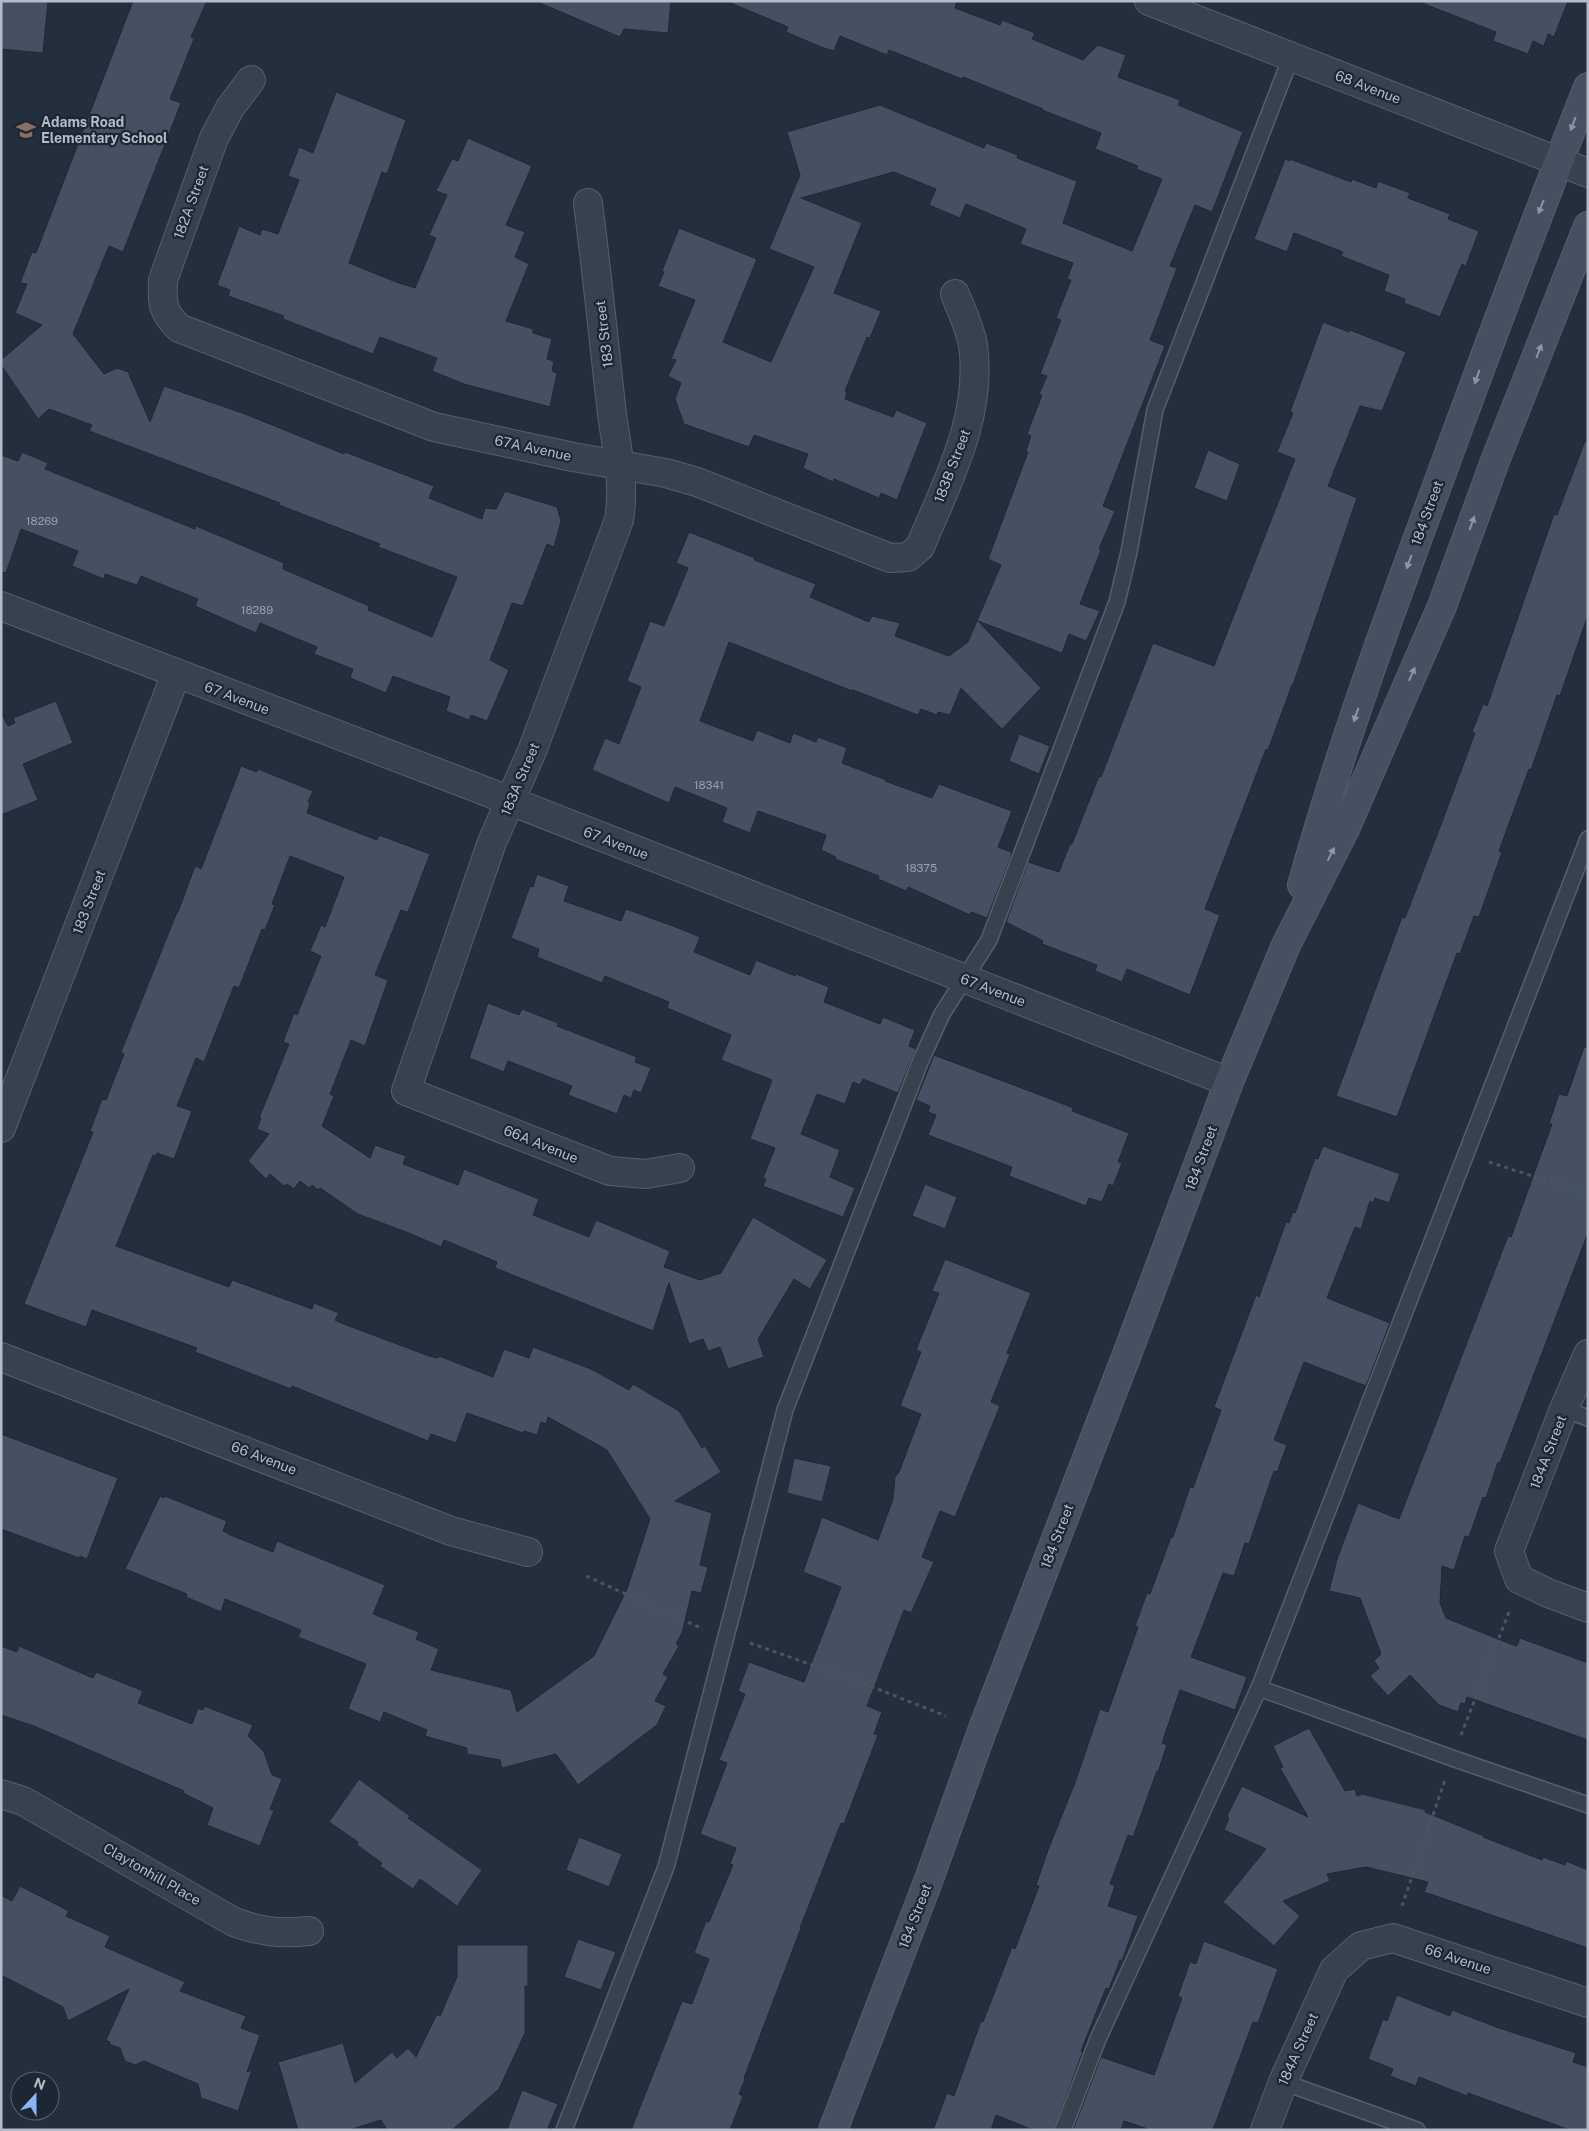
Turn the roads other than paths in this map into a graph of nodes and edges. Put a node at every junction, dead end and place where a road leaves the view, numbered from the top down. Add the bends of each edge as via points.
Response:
1 (1149, 1) edge
2 (1291, 57) junction
3 (251, 80) dead end
4 (1588, 87) edge
5 (1558, 162) junction
6 (1588, 173) edge
7 (588, 203) dead end
8 (1588, 226) edge
9 (955, 294) dead end
10 (179, 328) joint
11 (620, 465) junction
12 (890, 558) joint
13 (1, 606) edge
14 (176, 674) junction
15 (511, 802) junction
16 (1588, 839) edge
17 (1286, 945) junction
18 (963, 978) junction
19 (1229, 1082) junction
20 (406, 1091) joint
21 (1, 1128) edge
22 (680, 1168) dead end
23 (1588, 1354) edge
24 (1, 1357) edge
25 (1576, 1413) edge
26 (528, 1552) dead end
27 (1588, 1608) edge
28 (1260, 1688) junction
29 (1, 1794) edge
30 (1588, 1805) edge
31 (309, 1931) dead end
32 (1334, 1970) joint
33 (1588, 2003) edge
34 (1283, 2082) junction
35 (564, 2130) edge
36 (833, 2130) edge
37 (1064, 2130) edge
38 (1264, 2130) edge
39 (1417, 2130) edge

1 - 2 street, 68 Avenue
2 - 5 street, 68 Avenue
2 - 18 lane via 1155,410 1117,602 989,940
3 - 10 street, 182A Street via 230,108 214,138 163,280 162,298 167,316
4 -> 5 main road, 184 Street
5 - 6 street, 68 Avenue
5 -> 17 main road, 184 Street via 1398,591 1324,806
7 - 11 street, 183 Street
17 -> 8 main road, 184 Street via 1345,829 1432,630
9 - 12 street, 183B Street via 973,342 975,369 966,434 920,547 908,557
10 - 11 street, 67A Avenue via 434,427
11 - 12 street, 67A Avenue via 697,482
11 - 15 street, 183A Street via 622,502 613,538
13 - 14 street, 67 Avenue
14 - 15 street, 67 Avenue
14 - 21 street, 183 Street
15 - 18 street, 67 Avenue
15 - 20 street, 183A Street via 492,842
16 - 28 lane
17 - 19 main road, 184 Street
18 - 19 street, 67 Avenue
18 - 35 lane via 921,1060 785,1410 666,1867
19 - 36 main road, 184 Street
20 - 22 street, 66A Avenue via 610,1171 646,1174
23 - 25 street, 184A Street
24 - 26 street, 66 Avenue via 451,1530
25 - 27 street, 184A Street via 1509,1551 1519,1579
28 - 30 lane
28 - 37 lane via 1098,2039
29 - 31 street, Claytonhill Place via 23,1801 234,1922 258,1931 284,1934
32 - 33 street, 66 Avenue via 1361,1946 1393,1938
32 - 34 street, 184A Street
34 - 38 street, 184A Street
34 - 39 lane

